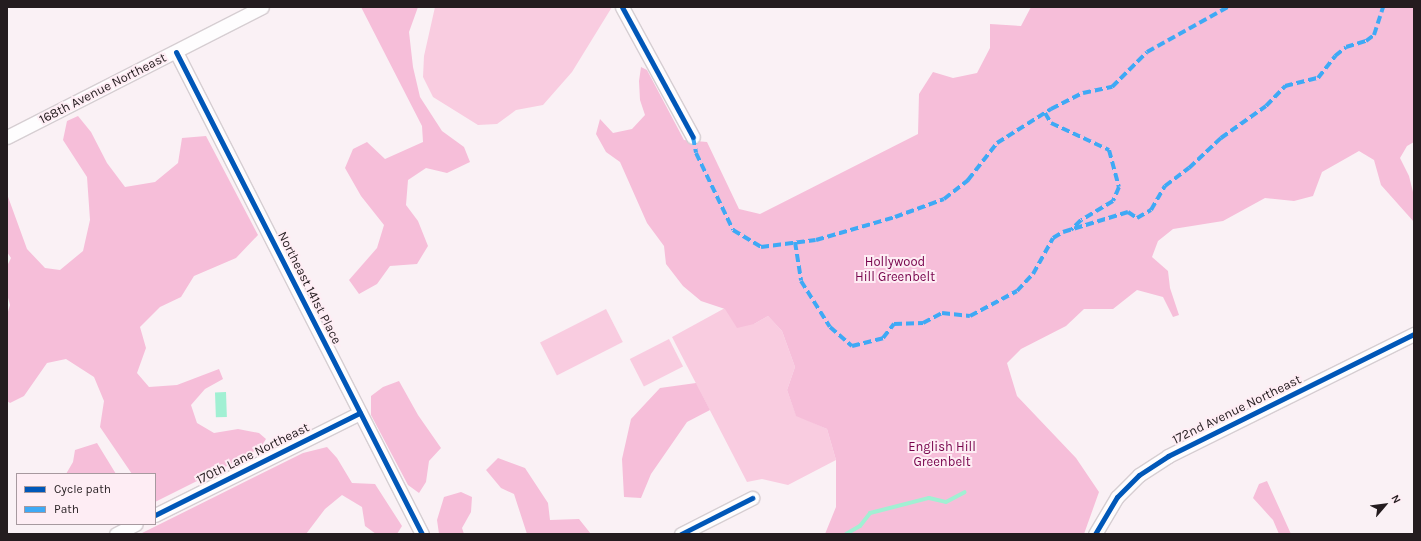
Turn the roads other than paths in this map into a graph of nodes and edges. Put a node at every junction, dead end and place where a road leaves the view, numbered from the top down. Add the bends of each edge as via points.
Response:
1 (262, 7) edge
2 (622, 7) edge
3 (176, 52) junction
4 (7, 136) edge
5 (693, 137) dead end
6 (1414, 334) edge
7 (360, 413) junction
8 (752, 498) dead end
9 (156, 515) edge
10 (134, 525) edge
11 (116, 534) edge
12 (422, 534) edge
13 (681, 534) edge
14 (1095, 534) edge

1 - 3 street, 168th Avenue Northeast
2 - 5 street
3 - 4 street, 168th Avenue Northeast
3 - 7 street, Northeast 141st Place
6 - 14 street, 172nd Avenue Northeast via 1168,456 1140,475 1117,497
7 - 9 street, 170th Lane Northeast
7 - 12 street, Northeast 141st Place
8 - 13 street
10 - 11 street

